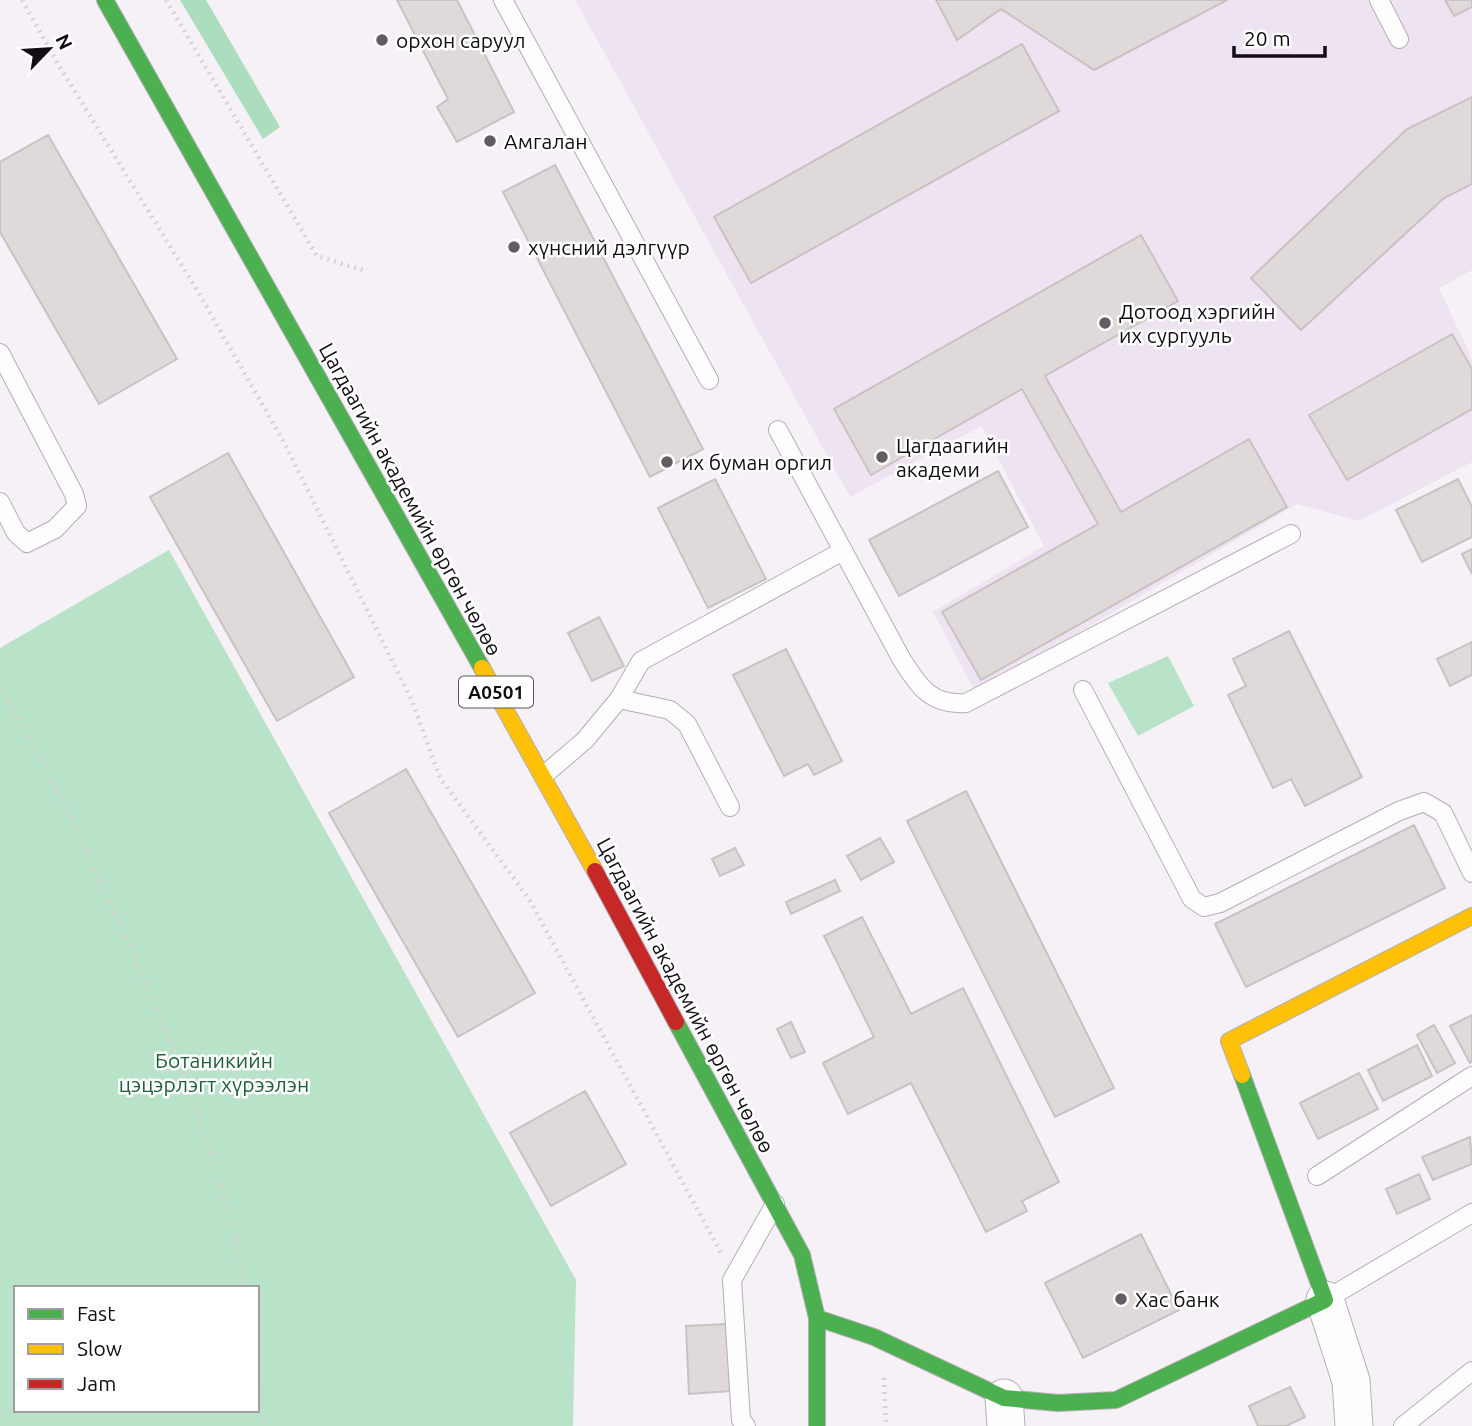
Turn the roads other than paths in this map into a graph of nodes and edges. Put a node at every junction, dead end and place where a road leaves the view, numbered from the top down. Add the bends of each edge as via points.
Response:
1 (105, 0) edge
2 (503, 0) edge
3 (1380, 0) edge
4 (1399, 39) dead end
5 (0, 353) edge
6 (709, 380) dead end
7 (778, 430) dead end
8 (0, 502) edge
9 (1292, 534) dead end
10 (843, 551) junction
11 (1083, 690) dead end
12 (619, 699) junction
13 (543, 776) junction
14 (730, 807) dead end
15 (1472, 873) edge
16 (1472, 916) edge
17 (1472, 1076) edge
18 (1317, 1176) dead end
19 (775, 1204) junction
20 (1472, 1213) edge
21 (1325, 1300) junction
22 (817, 1318) junction
23 (1472, 1371) edge
24 (1005, 1412) edge
25 (746, 1426) edge
26 (817, 1426) edge
27 (1354, 1426) edge
28 (1403, 1426) edge

1 - 13 main road, Цагдаагийн академийн өргөн чөлөө / A0501
2 - 6 lane
3 - 4 lane
5 - 8 lane via 77,506 55,529 27,543 16,533
7 - 10 lane
9 - 10 lane via 965,703 953,704 921,689
10 - 12 lane via 642,661
11 - 15 lane via 1192,899 1203,907 1424,803 1443,814
12 - 13 lane via 585,740
12 - 14 lane via 670,710 687,724
13 - 19 main road, Цагдаагийн академийн өргөн чөлөө / A0501
16 - 21 main road via 1230,1041
17 - 18 lane
19 - 22 main road, Цагдаагийн академийн өргөн чөлөө / A0501 via 802,1255
19 - 25 lane via 732,1280 741,1420
20 - 21 lane
21 - 24 main road via 1116,1401 1058,1403
21 - 27 street via 1351,1381
22 - 24 main road via 874,1337
22 - 26 main road, Цагдаагийн академийн өргөн чөлөө / A0501
23 - 28 lane

